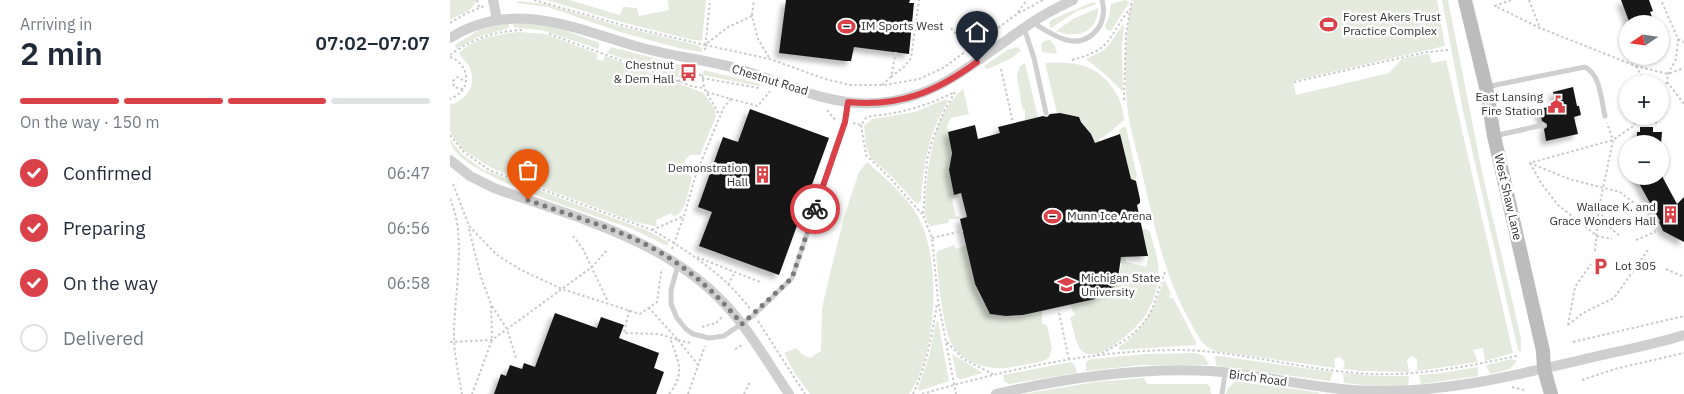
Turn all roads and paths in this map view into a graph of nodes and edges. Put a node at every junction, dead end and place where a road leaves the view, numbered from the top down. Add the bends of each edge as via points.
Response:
1 (477, 0) edge
2 (534, 0) edge
3 (710, 0) edge
4 (754, 0) edge
5 (919, 0) edge
6 (1028, 0) edge
7 (1043, 0) edge
8 (1073, 0) edge
9 (1102, 0) edge
10 (1132, 0) edge
11 (1466, 0) edge
12 (1511, 0) edge
13 (1530, 0) edge
14 (1661, 0) edge
15 (493, 1) edge
16 (479, 8) junction
17 (1130, 10) junction
18 (1017, 14) junction
19 (496, 16) junction
20 (752, 16) junction
21 (450, 23) edge
22 (1028, 25) junction
23 (951, 28) dead end
24 (1540, 28) junction
25 (524, 30) dead end
26 (543, 32) dead end
27 (450, 38) edge
28 (1678, 39) junction
29 (1684, 42) edge
30 (705, 45) junction
31 (969, 50) junction
32 (1449, 50) dead end
33 (896, 52) dead end
34 (450, 56) edge
35 (770, 59) junction
36 (1072, 60) dead end
37 (703, 62) junction
38 (977, 62) junction
39 (1636, 66) junction
40 (1684, 68) edge
41 (1001, 69) dead end
42 (701, 74) dead end
43 (1668, 74) junction
44 (1641, 75) edge
45 (891, 77) junction
46 (466, 82) junction
47 (679, 82) junction
48 (1294, 82) dead end
49 (1669, 83) edge
50 (882, 85) junction
51 (1486, 87) junction
52 (704, 88) dead end
53 (463, 90) junction
54 (770, 91) dead end
55 (707, 92) dead end
56 (955, 92) dead end
57 (450, 99) edge
58 (731, 99) junction
59 (1124, 100) dead end
60 (848, 102) junction
61 (1684, 104) edge
62 (1046, 113) dead end
63 (720, 116) dead end
64 (1605, 116) joint
65 (1013, 123) dead end
66 (861, 125) dead end
67 (1543, 125) dead end
68 (1634, 125) edge
69 (1494, 136) junction
70 (1613, 140) junction
71 (450, 160) edge
72 (1530, 162) junction
73 (1603, 188) junction
74 (450, 199) edge
75 (461, 206) dead end
76 (1599, 208) junction
77 (454, 209) junction
78 (922, 215) junction
79 (684, 216) dead end
80 (469, 226) dead end
81 (652, 230) dead end
82 (963, 231) dead end
83 (573, 236) dead end
84 (1597, 236) junction
85 (932, 238) junction
86 (1621, 238) dead end
87 (1612, 239) dead end
88 (1636, 240) dead end
89 (608, 250) dead end
90 (1648, 250) dead end
91 (1595, 251) dead end
92 (695, 256) dead end
93 (678, 264) junction
94 (1591, 264) dead end
95 (592, 267) junction
96 (1666, 269) dead end
97 (734, 272) junction
98 (1165, 272) dead end
99 (1684, 277) edge
100 (760, 282) dead end
101 (728, 285) dead end
102 (744, 300) dead end
103 (938, 300) junction
104 (608, 302) dead end
105 (491, 304) junction
106 (649, 308) dead end
107 (1058, 308) dead end
108 (629, 310) dead end
109 (731, 311) junction
110 (1684, 316) edge
111 (742, 324) junction
112 (507, 329) junction
113 (690, 332) junction
114 (1684, 335) edge
115 (670, 338) junction
116 (492, 340) junction
117 (678, 340) junction
118 (454, 341) junction
119 (946, 341) junction
120 (450, 342) edge
121 (1573, 342) dead end
122 (1684, 353) edge
123 (1095, 356) dead end
124 (516, 358) dead end
125 (1069, 360) dead end
126 (699, 366) junction
127 (1544, 369) junction
128 (1225, 373) junction
129 (993, 374) dead end
130 (1582, 380) dead end
131 (750, 382) dead end
132 (1512, 387) dead end
133 (1524, 390) dead end
134 (1337, 391) edge
135 (462, 394) edge
136 (472, 394) edge
137 (668, 394) edge
138 (688, 394) edge
139 (744, 394) edge
140 (789, 394) edge
141 (913, 394) edge
142 (956, 394) edge
143 (996, 394) edge
144 (1222, 394) edge
145 (1551, 394) edge

1 - 16 path
2 - 30 path
3 - 30 path
4 - 20 path
5 - 45 path via 911,58
6 - 18 path
7 - 18 path
8 - 22 street, Chestnut Road
9 - 22 lane via 1103,18 1096,31 1084,40 1065,40
10 - 17 path
11 - 51 street, West Shaw Lane
12 - 24 path via 1495,6
13 - 24 path
14 - 28 path
15 - 16 path
15 - 19 street
16 - 21 path
17 - 36 path via 1105,46
17 - 59 path
18 - 31 path
19 - 27 street, Chestnut Road via 474,23
19 - 37 street, Chestnut Road via 543,16 633,45
20 - 30 path via 728,27
20 - 35 path via 758,39
22 - 38 street, Chestnut Road
22 - 62 lane
23 - 31 path
24 - 39 path
25 - 34 path via 485,36
26 - 47 path
28 - 29 path
28 - 43 path via 1676,59
30 - 35 path
30 - 37 path
31 - 38 path
31 - 50 path via 943,68 919,79
32 - 48 path
33 - 45 path
34 - 46 path via 462,65
35 - 50 path via 850,85
37 - 60 street, Chestnut Road via 738,69
38 - 60 street, Chestnut Road via 945,84 919,95 877,103
39 - 43 path
39 - 44 path
40 - 43 path
41 - 65 path
42 - 47 path via 682,70
45 - 50 path
46 - 53 path
46 - 53 path via 458,77 453,81 455,88
47 - 52 path
49 - 61 path
51 - 64 lane via 1586,67 1596,76
51 - 69 street, West Shaw Lane
53 - 57 path
54 - 58 path via 758,106
55 - 58 path
56 - 78 path via 932,141
58 - 63 path
60 - 111 lane via 845,122 792,278
64 - 70 path
66 - 78 path via 866,156
67 - 69 lane
68 - 70 path
69 - 127 street, West Shaw Lane via 1543,352
70 - 72 path
70 - 73 path
71 - 93 street via 470,176 494,188 622,235
72 - 73 path via 1569,179
72 - 84 path via 1558,205
73 - 76 path
73 - 88 path via 1620,192 1651,216 1656,224 1654,232
74 - 77 path
75 - 77 path
76 - 84 path
76 - 86 path via 1606,224
77 - 118 path via 458,236
78 - 85 path
79 - 81 path
80 - 105 path via 480,277
82 - 85 path
83 - 95 path
84 - 87 path
84 - 91 path
85 - 103 path
89 - 95 path
90 - 94 path via 1614,298 1568,324 1574,287
92 - 97 path
93 - 109 street
93 - 113 lane via 671,304 677,318
95 - 104 path
95 - 112 path
96 - 99 path
97 - 100 path
97 - 101 path
98 - 123 path via 1149,315 1118,346
102 - 109 path
103 - 119 path
103 - 141 path via 924,370
105 - 112 path
105 - 116 path
106 - 117 path
107 - 125 path
108 - 115 path via 624,333 659,334
109 - 111 street
109 - 113 path via 716,323
110 - 121 path
111 - 113 lane via 717,338
111 - 140 street
112 - 116 path
112 - 124 path
113 - 117 path
114 - 127 street
115 - 117 path
115 - 137 path via 679,364 678,382
116 - 118 path
116 - 136 path
117 - 126 path
117 - 126 path via 706,346
118 - 120 path
118 - 135 path
119 - 129 path via 963,359
119 - 142 path
122 - 130 path
126 - 138 path
127 - 134 street, Birch Road via 1474,383 1407,391
127 - 145 street, West Shaw Lane
128 - 134 street, Birch Road
128 - 143 street, Birch Road via 1162,371 1100,375
128 - 144 lane
131 - 139 path
132 - 133 path

